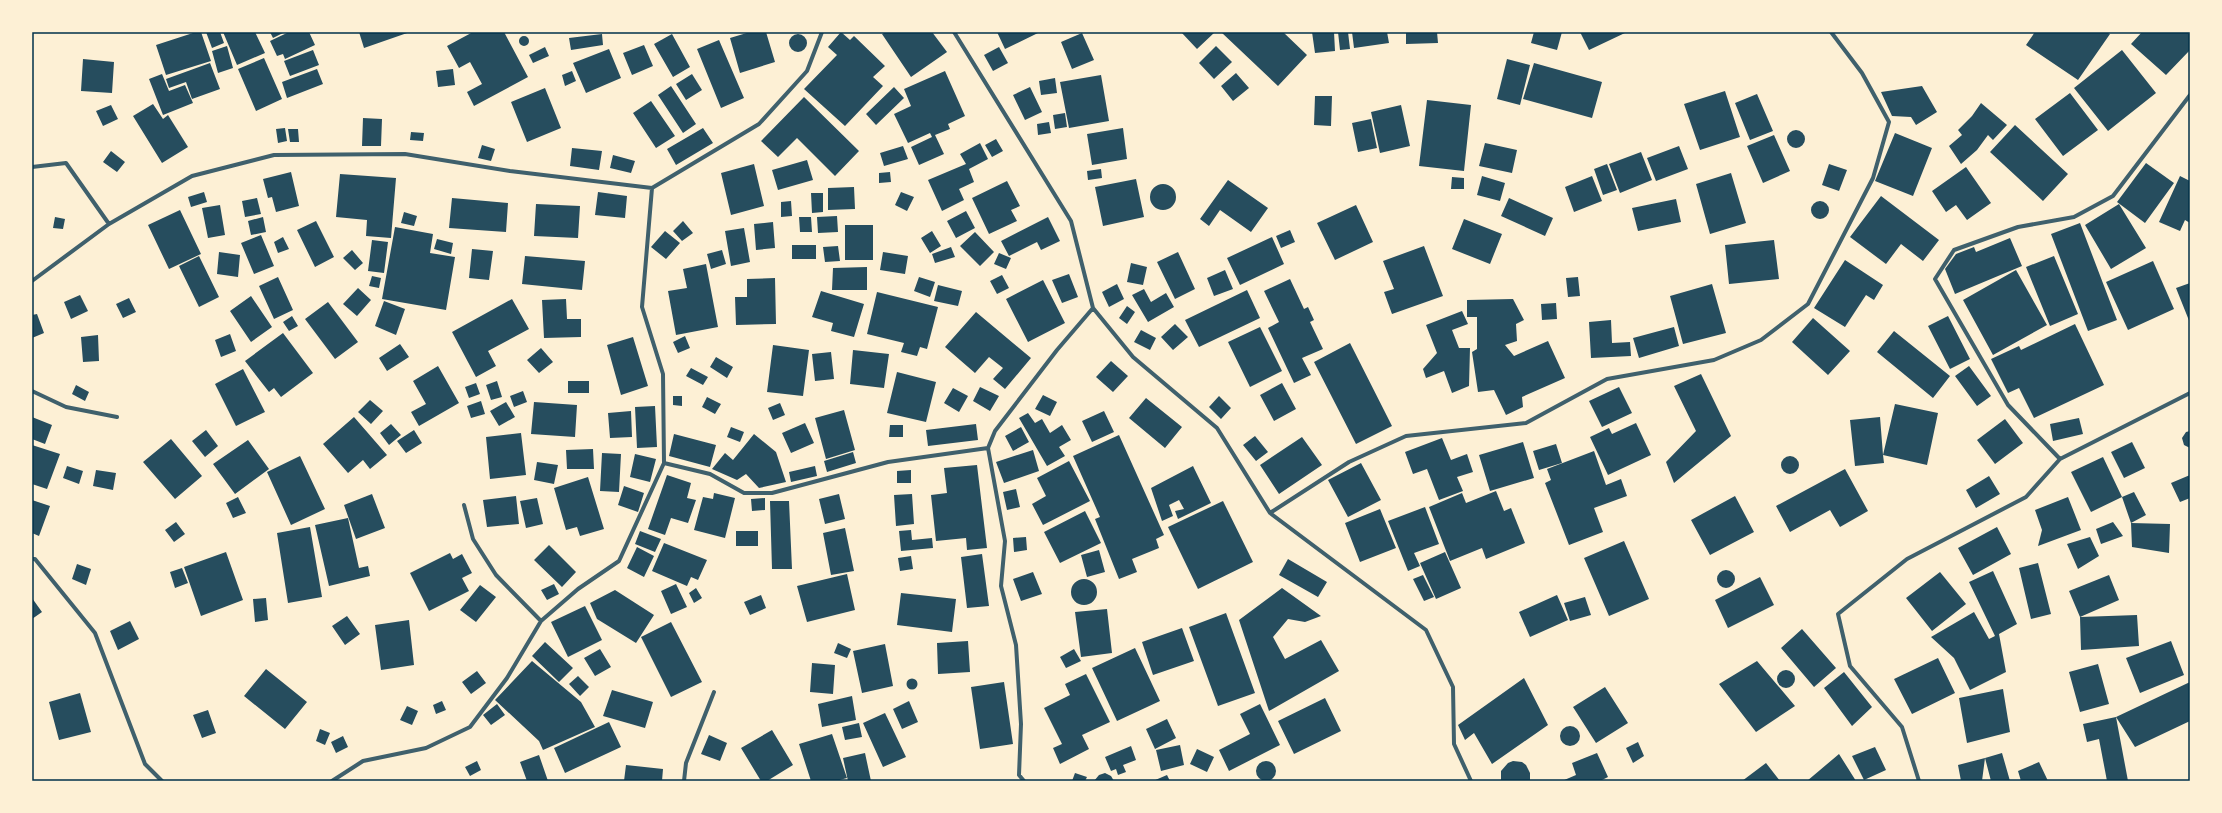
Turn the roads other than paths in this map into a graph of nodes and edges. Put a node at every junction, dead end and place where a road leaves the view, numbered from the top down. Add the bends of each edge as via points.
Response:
1 (822, 32) edge
2 (954, 32) edge
3 (1831, 32) edge
4 (2190, 94) edge
5 (32, 167) edge
6 (652, 188) junction
7 (109, 224) junction
8 (32, 281) edge
9 (1093, 308) junction
10 (32, 391) edge
11 (2190, 393) edge
12 (117, 417) dead end
13 (988, 448) junction
14 (2060, 459) junction
15 (664, 463) junction
16 (464, 504) dead end
17 (1270, 513) junction
18 (32, 559) edge
19 (541, 621) junction
20 (714, 692) dead end
21 (162, 781) edge
22 (332, 781) edge
23 (684, 781) edge
24 (1024, 781) edge
25 (1471, 781) edge
26 (1920, 781) edge

1 - 6 street via 807,71 760,124
2 - 9 street via 1071,221
3 - 17 street via 1862,72 1889,122 1873,178 1808,304 1761,340 1714,360 1607,379 1526,423 1406,436 1349,462
4 - 14 street via 2113,196 2074,217 2018,227 1954,250 1935,279 2008,406
5 - 7 street via 66,163
6 - 7 street via 510,171 405,154 274,155 192,176
6 - 15 street via 642,307 663,374
7 - 8 street
9 - 13 street via 995,431
9 - 17 street via 1133,357 1217,428
10 - 12 street via 66,407
11 - 14 street
13 - 15 street via 888,462 772,493 744,493 710,474
13 - 24 street via 1006,541 1001,586 1016,645 1021,724 1019,775
14 - 26 street via 2026,497 1907,559 1838,614 1850,666 1902,727
15 - 19 street via 619,562 578,589
16 - 19 street via 473,539 496,575
17 - 25 street via 1426,630 1452,687 1454,744
18 - 21 street via 35,559 95,633 145,764
19 - 22 street via 507,678 470,727 426,748 363,761
20 - 23 street via 686,763

